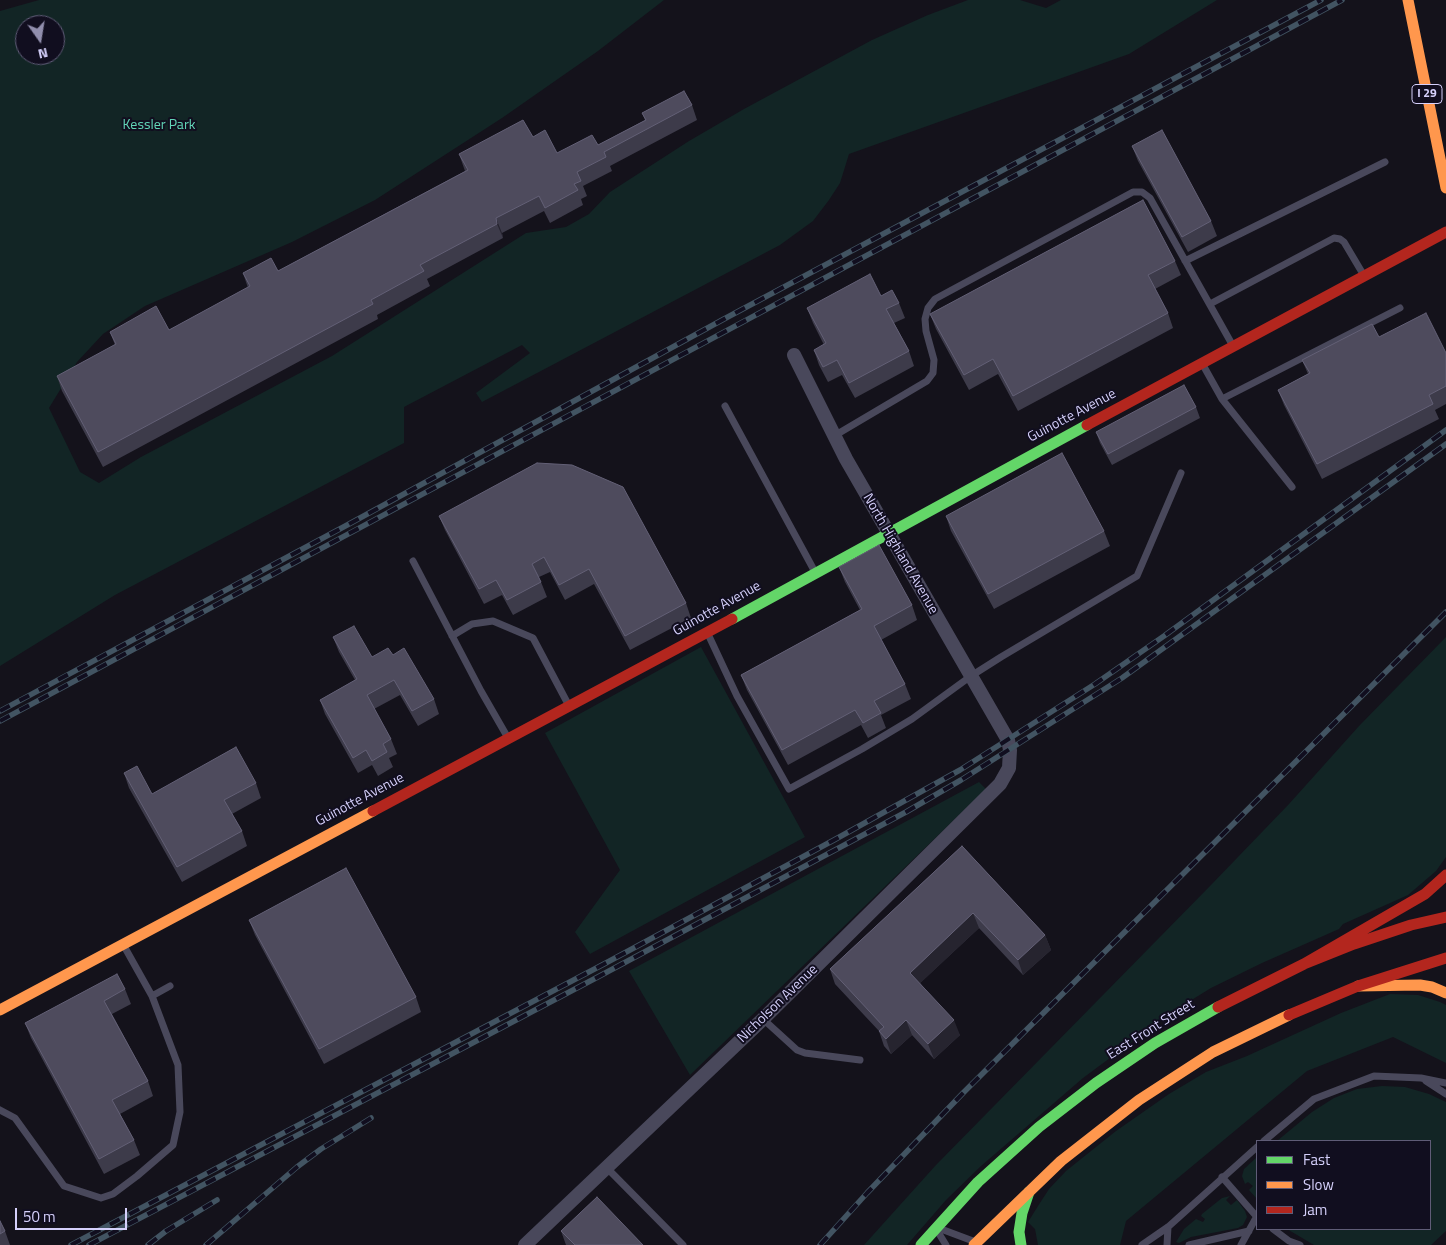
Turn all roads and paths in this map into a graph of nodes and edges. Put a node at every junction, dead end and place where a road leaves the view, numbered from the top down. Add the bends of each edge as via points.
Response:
1 (1408, 0) edge
2 (1385, 162) dead end
3 (1446, 188) edge
4 (1446, 232) edge
5 (1185, 261) junction
6 (1364, 276) junction
7 (1210, 304) junction
8 (1400, 308) dead end
9 (1233, 346) junction
10 (794, 355) dead end
11 (1202, 362) junction
12 (1222, 399) junction
13 (725, 406) dead end
14 (834, 436) junction
15 (1181, 473) dead end
16 (1292, 487) dead end
17 (887, 533) junction
18 (413, 561) dead end
19 (815, 572) junction
20 (707, 632) junction
21 (452, 636) junction
22 (971, 676) junction
23 (569, 706) junction
24 (508, 738) junction
25 (1010, 750) joint
26 (1446, 875) edge
27 (1446, 917) edge
28 (123, 944) junction
29 (1446, 958) edge
30 (1304, 964) junction
31 (170, 986) dead end
32 (1358, 986) junction
33 (1446, 993) edge
34 (152, 996) junction
35 (0, 1010) edge
36 (763, 1019) junction
37 (860, 1060) dead end
38 (1421, 1078) junction
39 (1446, 1083) edge
40 (1446, 1094) edge
41 (0, 1110) edge
42 (1265, 1140) edge
43 (1256, 1148) edge
44 (606, 1167) junction
45 (1222, 1177) junction
46 (1029, 1192) junction
47 (1256, 1216) edge
48 (1256, 1219) edge
49 (936, 1227) junction
50 (1168, 1227) junction
51 (1274, 1230) edge
52 (1249, 1231) junction
53 (978, 1244) edge
54 (525, 1245) edge
55 (683, 1245) edge
56 (920, 1245) edge
57 (946, 1245) edge
58 (1021, 1245) edge
59 (1142, 1245) edge
60 (1167, 1245) edge
61 (1189, 1245) edge
62 (1241, 1245) edge
63 (1300, 1245) edge

1 - 3 main road, I 29
2 - 5 lane
4 - 6 main road, Guinotte Avenue
5 - 7 lane
5 - 14 lane via 1150,198 1142,192 1125,195 935,299 924,319 934,360 933,373 927,381
6 - 7 lane via 1344,242 1334,238
6 - 9 main road, Guinotte Avenue
7 - 9 lane
8 - 12 lane
9 - 11 main road, Guinotte Avenue
10 - 14 street, North Highland Avenue
11 - 12 lane
11 - 17 main road, Guinotte Avenue
12 - 16 lane
13 - 19 lane
14 - 17 street, North Highland Avenue
15 - 22 lane via 1137,576
17 - 19 main road, Guinotte Avenue
17 - 22 street, North Highland Avenue
18 - 21 lane
19 - 20 main road, Guinotte Avenue
20 - 22 lane via 738,696 790,788 912,719
20 - 23 main road, Guinotte Avenue
21 - 23 lane via 472,624 493,621 533,638
21 - 24 lane
22 - 25 street, North Highland Avenue via 1008,740
23 - 24 main road, Guinotte Avenue
24 - 28 main road, Guinotte Avenue
25 - 36 street, Nicholson Avenue via 1009,768 1000,784
26 - 30 main road via 1426,894
27 - 30 main road, East Front Street via 1411,925
28 - 34 lane
28 - 35 main road, Guinotte Avenue
29 - 32 main road
30 - 49 main road, East Front Street via 1209,1012 1096,1083 1039,1127 978,1182
31 - 34 lane
32 - 33 main road via 1420,985
32 - 46 main road via 1286,1016 1213,1052 1139,1100 1061,1161
34 - 41 lane via 178,1065 180,1112 173,1145 137,1176 113,1194 101,1198 64,1186 15,1118
36 - 37 lane via 797,1050
36 - 44 street, Nicholson Avenue
38 - 39 lane
38 - 40 lane
38 - 42 lane via 1374,1076 1314,1099
43 - 45 lane
44 - 54 street, Nicholson Avenue
44 - 55 lane
45 - 47 lane
45 - 50 lane
46 - 53 main road
46 - 58 main road via 1019,1232
48 - 52 lane
49 - 53 lane
49 - 56 main road, East Front Street
49 - 57 lane
50 - 59 lane
50 - 60 lane
51 - 63 lane
52 - 61 lane
52 - 62 lane

